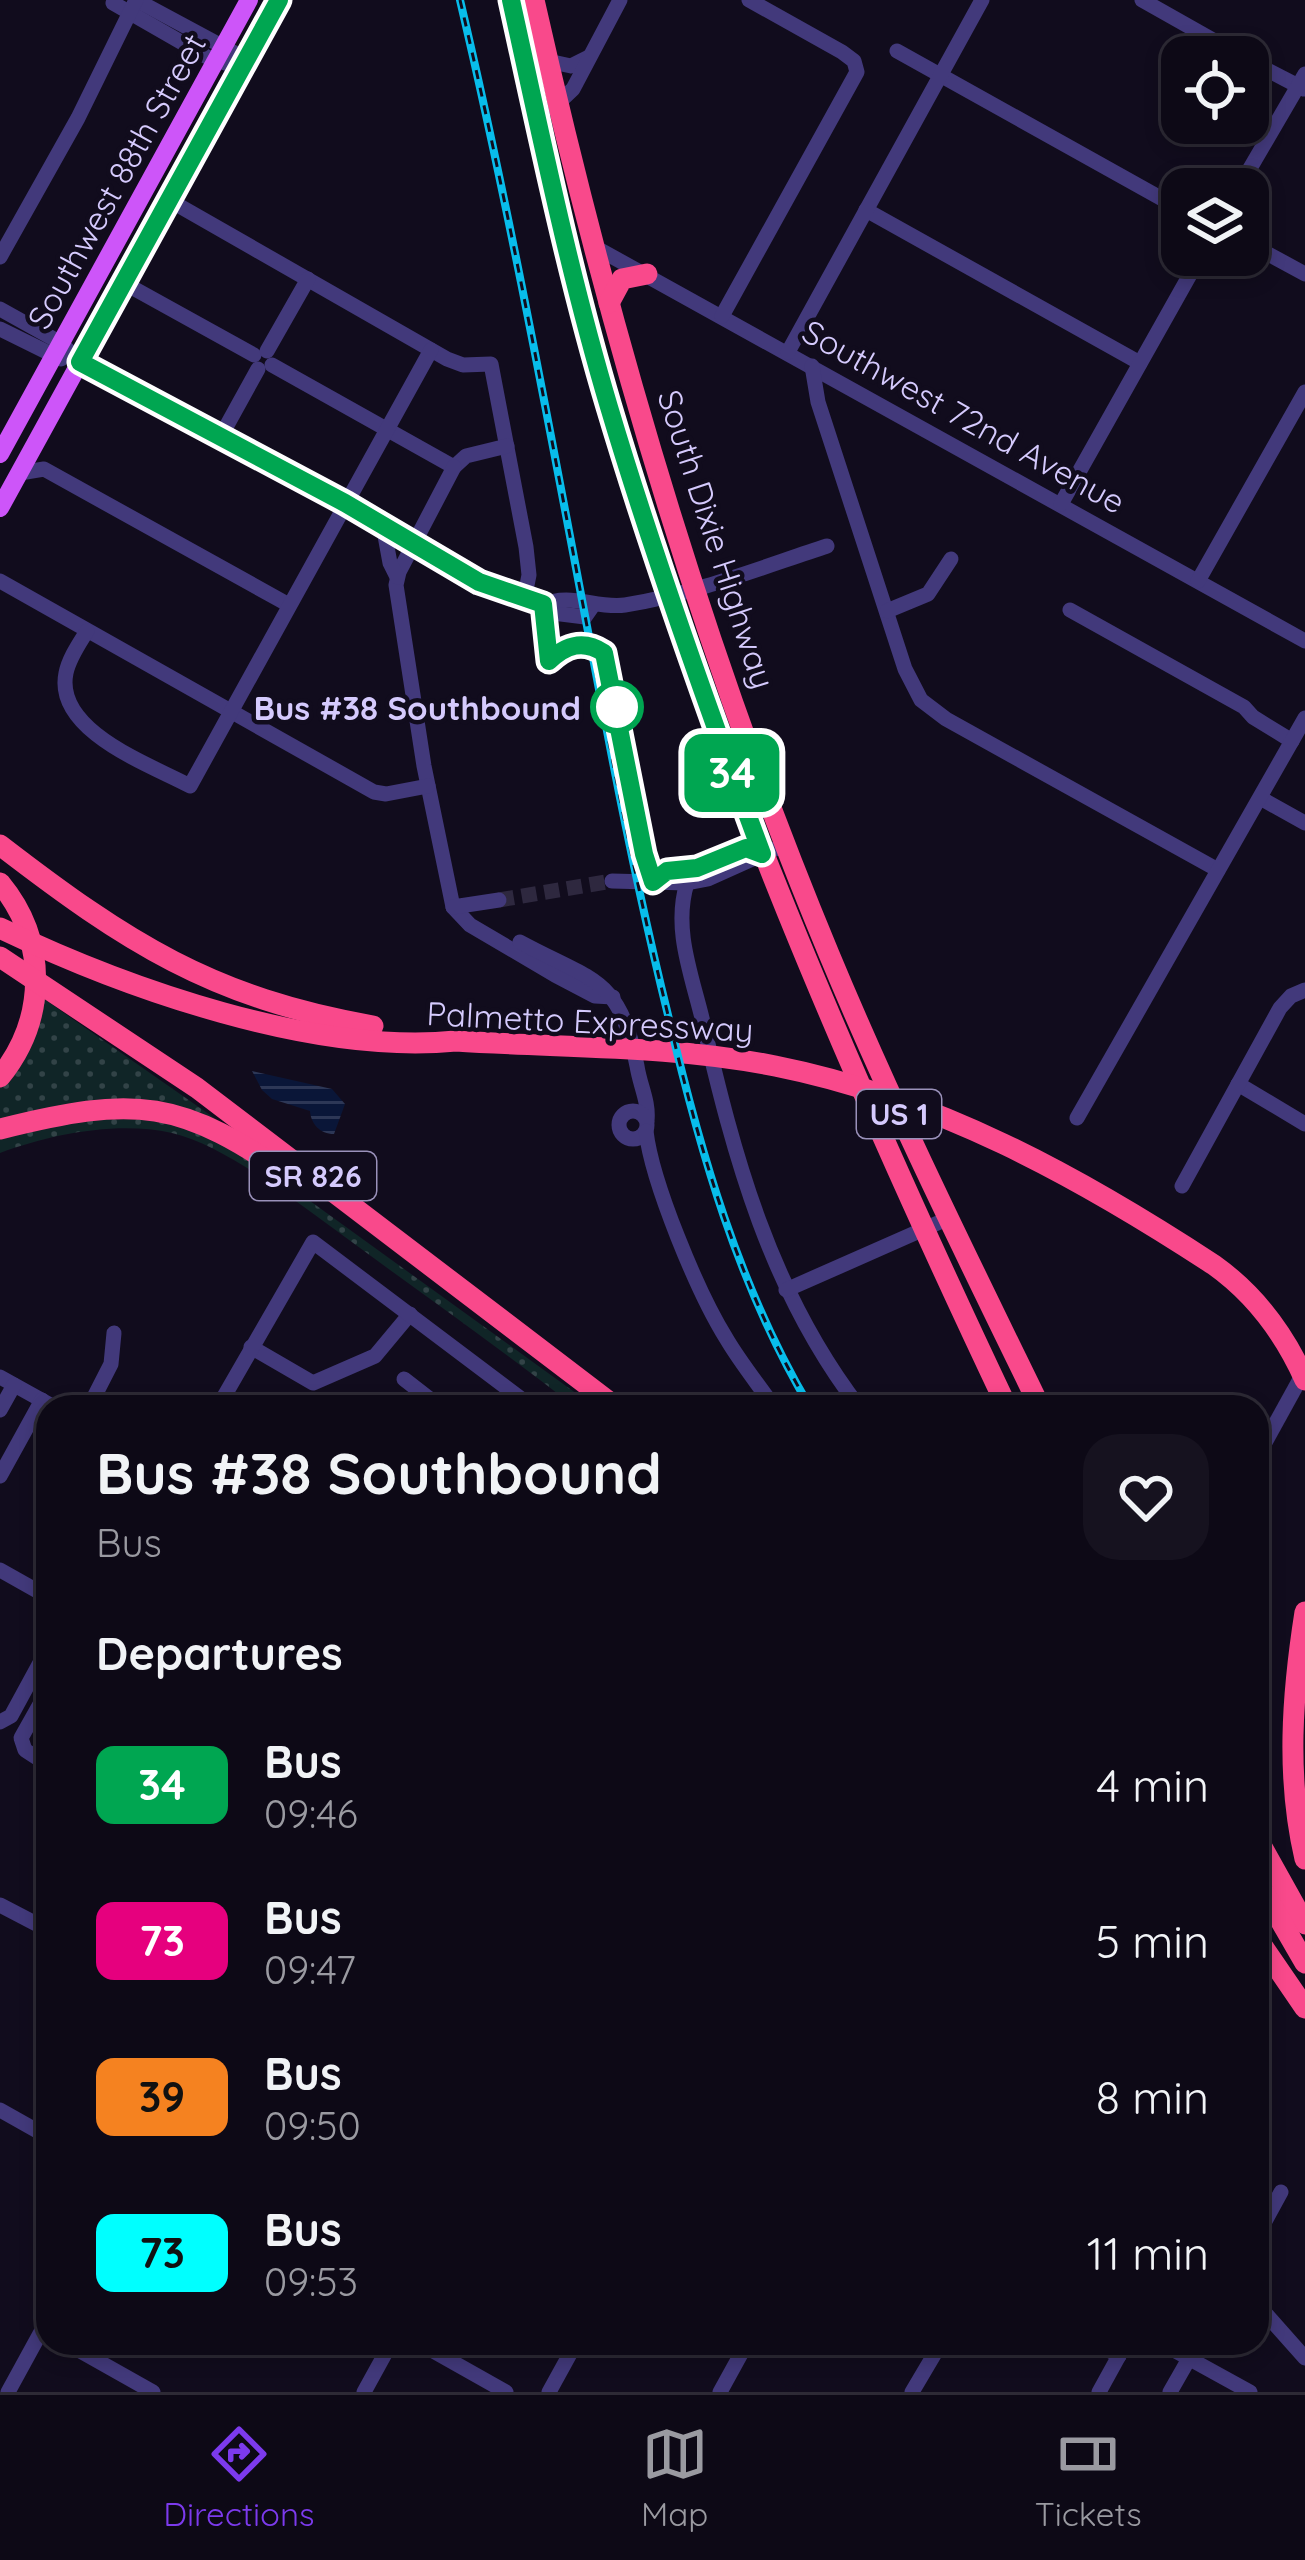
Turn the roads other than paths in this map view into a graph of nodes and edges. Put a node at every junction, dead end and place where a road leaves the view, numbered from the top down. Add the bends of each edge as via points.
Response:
1 (249, 0) edge
2 (279, 0) edge
3 (512, 0) edge
4 (534, 0) edge
5 (620, 0) edge
6 (749, 0) edge
7 (982, 0) edge
8 (1142, 0) edge
9 (113, 3) dead end
10 (134, 4) edge
11 (1206, 36) edge
12 (897, 51) dead end
13 (219, 54) junction
14 (589, 58) junction
15 (548, 61) junction
16 (244, 64) junction
17 (1269, 69) edge
18 (940, 74) junction
19 (1302, 83) edge
20 (547, 111) junction
21 (158, 167) junction
22 (1251, 168) edge
23 (1161, 198) edge
24 (169, 200) junction
25 (555, 207) junction
26 (866, 210) junction
27 (593, 246) junction
28 (566, 249) junction
29 (1269, 254) edge
30 (0, 257) edge
31 (647, 274) junction
32 (1305, 274) edge
33 (1189, 276) edge
34 (308, 279) junction
35 (603, 279) junction
36 (124, 283) junction
37 (609, 303) junction
38 (0, 309) edge
39 (722, 316) junction
40 (0, 328) edge
41 (431, 350) junction
42 (57, 351) junction
43 (788, 352) junction
44 (263, 360) junction
45 (80, 362) junction
46 (1140, 363) junction
47 (812, 366) junction
48 (1305, 392) edge
49 (387, 430) junction
50 (221, 436) junction
51 (507, 446) junction
52 (0, 454) edge
53 (454, 467) junction
54 (20, 472) junction
55 (345, 503) junction
56 (1061, 504) junction
57 (0, 508) edge
58 (383, 525) junction
59 (414, 544) junction
60 (826, 546) dead end
61 (951, 559) dead end
62 (0, 570) edge
63 (397, 577) junction
64 (0, 581) edge
65 (1198, 581) junction
66 (695, 590) junction
67 (669, 597) junction
68 (30, 598) junction
69 (524, 600) junction
70 (289, 604) junction
71 (1070, 610) dead end
72 (887, 611) junction
73 (87, 631) junction
74 (1305, 641) edge
75 (231, 712) junction
76 (1298, 730) edge
77 (428, 785) junction
78 (1262, 799) junction
79 (1305, 824) edge
80 (785, 844) junction
81 (0, 845) edge
82 (762, 854) junction
83 (1218, 870) junction
84 (612, 880) tunnel mouth
85 (653, 882) junction
86 (0, 883) edge
87 (687, 883) junction
88 (499, 900) tunnel mouth
89 (453, 908) junction
90 (0, 928) edge
91 (0, 957) edge
92 (1301, 991) edge
93 (832, 1026) junction
94 (456, 1041) junction
95 (874, 1057) junction
96 (0, 1077) edge
97 (1238, 1084) junction
98 (640, 1086) junction
99 (629, 1112) junction
100 (1077, 1118) dead end
101 (1305, 1124) edge
102 (0, 1129) edge
103 (641, 1131) junction
104 (1182, 1186) dead end
105 (949, 1218) junction
106 (922, 1229) junction
107 (787, 1290) junction
108 (463, 1294) junction
109 (410, 1314) junction
110 (114, 1334) dead end
111 (251, 1347) junction
112 (1305, 1370) edge
113 (404, 1379) dead end
114 (1305, 1380) edge
115 (7, 1381) edge
116 (94, 1395) edge
117 (225, 1395) edge
118 (421, 1395) edge
119 (509, 1395) edge
120 (600, 1395) edge
121 (766, 1395) edge
122 (850, 1395) edge
123 (1001, 1395) edge
124 (1034, 1395) edge
125 (36, 1397) edge
126 (0, 1410) edge
127 (36, 1422) edge
128 (1269, 1435) edge
129 (0, 1476) edge
130 (0, 1570) edge
131 (36, 1590) edge
132 (1305, 1612) edge
133 (36, 1669) edge
134 (36, 1711) edge
135 (0, 1722) edge
136 (36, 1757) edge
137 (1305, 1859) edge
138 (1269, 1860) edge
139 (1269, 1901) edge
140 (0, 1905) edge
141 (36, 1924) edge
142 (1305, 1924) edge
143 (1269, 1956) edge
144 (1305, 1964) edge
145 (1305, 2008) edge
146 (0, 2110) edge
147 (36, 2130) edge
148 (1282, 2192) dead end
149 (1269, 2215) edge
150 (1269, 2313) edge
151 (1298, 2334) edge
152 (36, 2344) edge
153 (88, 2355) edge
154 (384, 2355) edge
155 (440, 2355) edge
156 (569, 2355) edge
157 (740, 2355) edge
158 (934, 2355) edge
159 (1120, 2355) edge
160 (1182, 2355) edge
161 (1191, 2355) edge
162 (1305, 2358) edge
163 (1189, 2359) junction
164 (8, 2392) edge
165 (153, 2392) edge
166 (364, 2392) edge
167 (506, 2392) edge
168 (548, 2392) edge
169 (720, 2392) edge
170 (912, 2392) edge
171 (1099, 2392) edge
172 (1170, 2392) edge
173 (1250, 2392) edge

1 - 13 main road, Southwest 88th Street
2 - 16 main road, Southwest 88th Street
3 - 20 highway, South Dixie Highway / US 1
4 - 15 highway, South Dixie Highway / US 1
5 - 14 street
6 - 39 street via 842,52 856,65 855,78
7 - 18 street
8 - 11 street
9 - 10 street
10 - 13 street
10 - 30 street
12 - 18 street
13 - 16 street
13 - 21 main road, Southwest 88th Street
14 - 15 street via 571,66
14 - 20 street via 573,89
15 - 20 highway, South Dixie Highway / US 1
16 - 24 main road, Southwest 88th Street
17 - 19 street
18 - 23 street
18 - 26 street
19 - 22 street
20 - 25 highway, South Dixie Highway / US 1
20 - 27 highway, South Dixie Highway / US 1
21 - 24 main road
21 - 42 main road, Southwest 88th Street
24 - 34 street
24 - 36 main road, Southwest 88th Street
25 - 27 highway
25 - 28 highway, South Dixie Highway / US 1
26 - 43 street
26 - 46 street
27 - 31 street, Southwest 72nd Avenue
27 - 35 highway, South Dixie Highway / US 1
28 - 35 highway
28 - 67 highway, South Dixie Highway / US 1
29 - 32 street
31 - 37 highway via 622,279
31 - 39 street, Southwest 72nd Avenue
33 - 46 street
34 - 41 street
34 - 44 street
35 - 37 highway, South Dixie Highway / US 1
36 - 44 street
36 - 45 main road, Southwest 88th Street
37 - 66 highway, South Dixie Highway / US 1
38 - 42 street
39 - 43 street, Southwest 72nd Avenue
40 - 42 street
41 - 49 street
41 - 51 street via 463,365 491,364
42 - 45 street
42 - 52 main road, Southwest 88th Street
43 - 47 street, Southwest 72nd Avenue
44 - 49 street
44 - 50 street
45 - 50 street
45 - 54 main road, Southwest 88th Street
46 - 56 street
47 - 56 street, Southwest 72nd Avenue
47 - 72 street
48 - 65 street
49 - 53 street
49 - 55 street
50 - 55 street
51 - 53 street
51 - 69 street via 528,559
53 - 59 street
54 - 57 main road, Southwest 88th Street
54 - 70 street via 44,470
55 - 58 street
55 - 70 street
56 - 65 street, Southwest 72nd Avenue
58 - 59 street
58 - 63 street
59 - 63 street
59 - 69 street
60 - 66 street
61 - 72 street via 928,594
62 - 68 street
63 - 77 street
64 - 68 street
65 - 74 street, Southwest 72nd Avenue
66 - 67 street
66 - 80 highway, South Dixie Highway / US 1
67 - 69 street via 592,607
67 - 82 highway, US 1
68 - 73 street
70 - 75 street
71 - 76 street via 1252,717
72 - 83 street via 910,682 929,707
73 - 75 street
73 - 75 street via 68,666 66,690 76,716 106,741 190,785
75 - 77 street via 374,792
76 - 78 street
77 - 89 street
78 - 79 street
78 - 83 street
80 - 82 street
80 - 95 highway, South Dixie Highway / US 1
81 - 94 highway via 111,928 185,970 292,1009
82 - 85 street via 746,848
82 - 87 street
82 - 93 highway, US 1
83 - 100 street
84 - 85 street
85 - 87 street
86 - 96 highway via 32,940 37,969 33,1015
87 - 107 street via 680,923 735,1157
88 - 89 street
89 - 98 street via 595,996 614,998 628,1021
90 - 94 highway, Palmetto Expressway via 116,978 237,1015 398,1042
91 - 108 highway, SR 826 via 196,1088
92 - 97 street via 1280,1008
93 - 95 highway
93 - 106 highway, US 1
94 - 114 highway, Palmetto Expressway via 772,1065 937,1112 1027,1154 1240,1285 1281,1334
95 - 105 highway, South Dixie Highway / US 1
97 - 101 street
97 - 104 street
98 - 99 street
98 - 103 street via 647,1097
99 - 103 street via 638,1112
99 - 103 street via 622,1134
102 - 108 highway via 109,1107 191,1120 256,1153
103 - 121 street via 724,1336
105 - 106 street
105 - 124 highway, South Dixie Highway / US 1
106 - 107 street
106 - 123 highway, US 1
107 - 122 street
108 - 120 highway, SR 826
109 - 111 street via 375,1356 313,1384
109 - 111 street via 313,1242
109 - 119 street
110 - 116 street via 111,1364
111 - 117 street
112 - 128 street
113 - 118 street
115 - 125 street
115 - 126 street
127 - 129 street
130 - 131 street
132 - 137 highway via 1292,1747
133 - 135 street
134 - 136 street via 21,1738
138 - 142 highway
139 - 144 highway
140 - 141 street
143 - 145 highway
146 - 147 street
148 - 149 street
150 - 151 street
151 - 162 street
152 - 164 street
153 - 165 street
154 - 166 street
155 - 167 street
156 - 168 street
157 - 169 street
158 - 170 street
159 - 171 street
160 - 163 street
161 - 163 street
163 - 172 street
163 - 173 street

